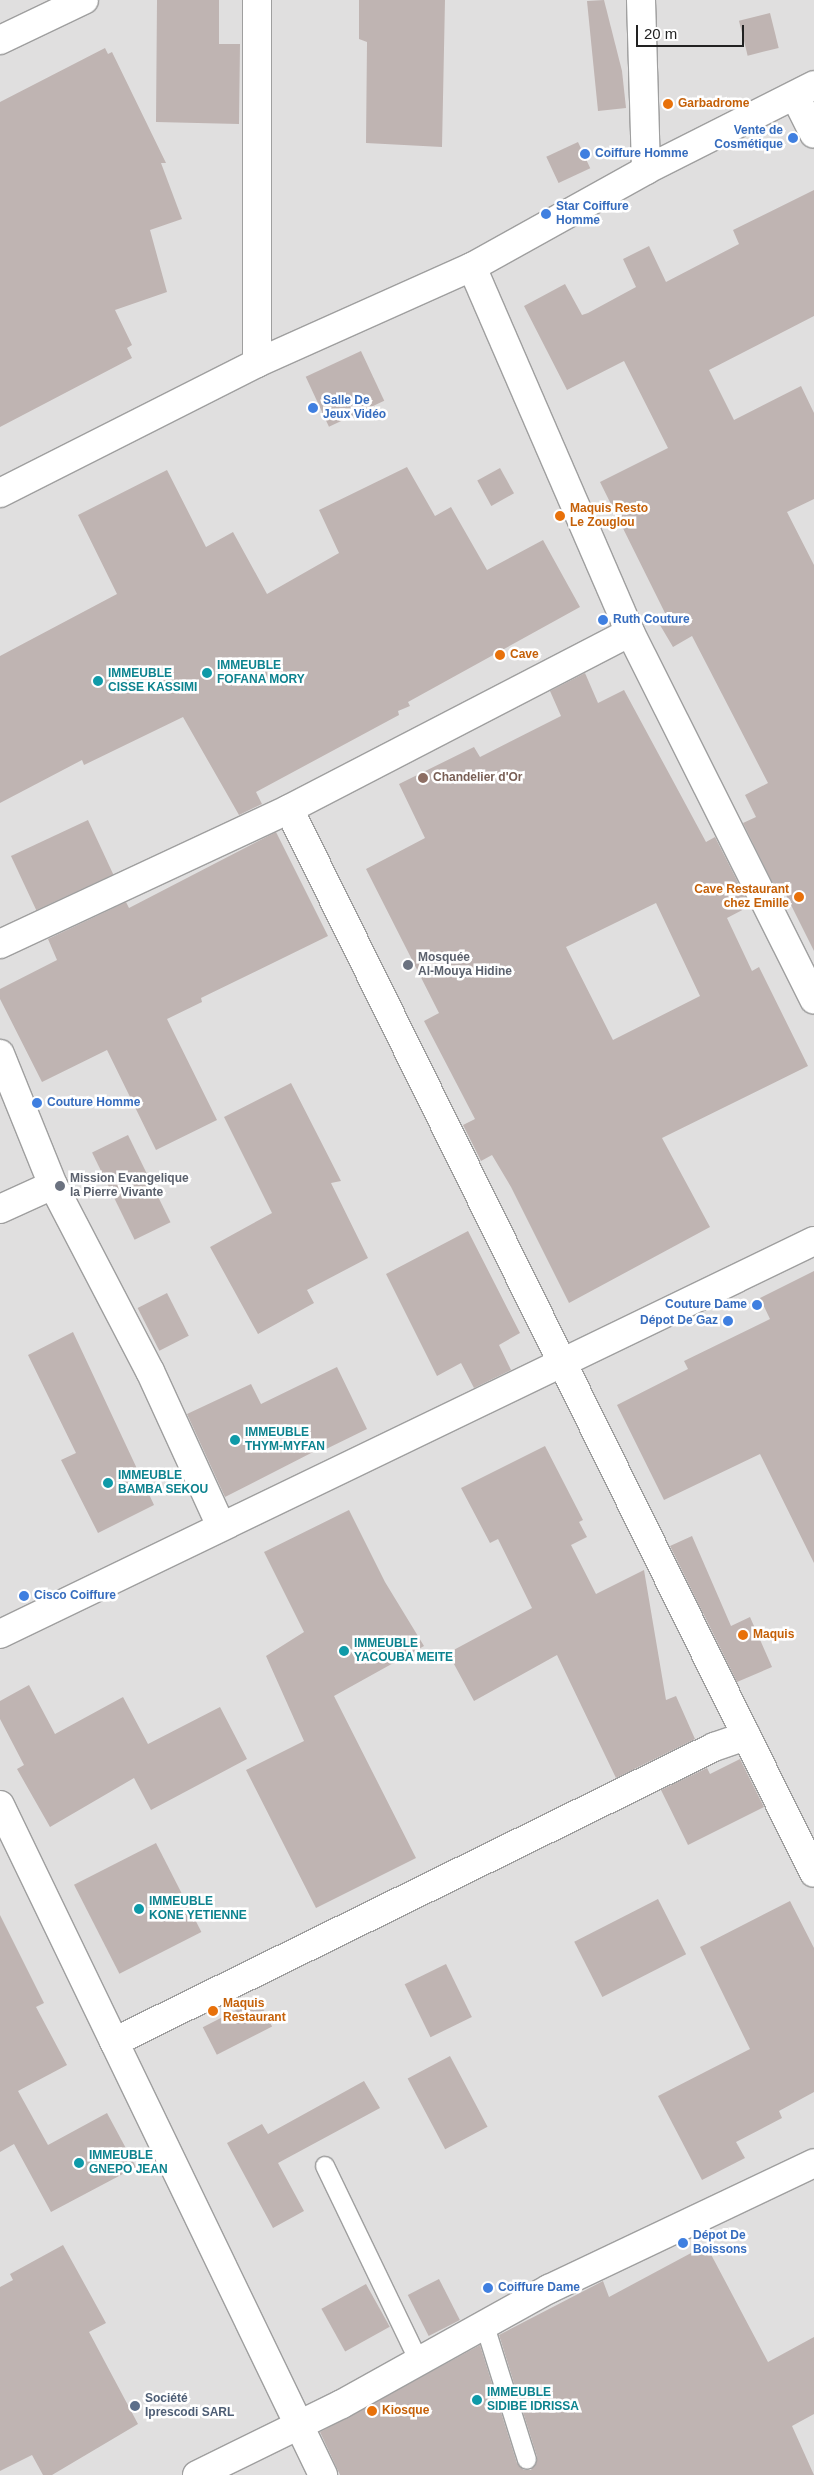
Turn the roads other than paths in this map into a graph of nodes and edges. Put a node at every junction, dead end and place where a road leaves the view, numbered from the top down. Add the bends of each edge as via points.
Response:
1 (84, 0) edge
2 (257, 0) edge
3 (641, 0) edge
4 (0, 40) edge
5 (804, 91) edge
6 (814, 134) edge
7 (646, 170) junction
8 (472, 267) junction
9 (257, 363) junction
10 (0, 493) edge
11 (630, 632) junction
12 (289, 809) junction
13 (0, 944) edge
14 (814, 1000) edge
15 (0, 1054) edge
16 (54, 1185) junction
17 (0, 1208) edge
18 (814, 1241) edge
19 (562, 1360) junction
20 (221, 1526) junction
21 (0, 1634) edge
22 (746, 1736) junction
23 (0, 1805) edge
24 (814, 1873) edge
25 (114, 2042) junction
26 (814, 2163) edge
27 (325, 2166) dead end
28 (485, 2326) junction
29 (419, 2361) junction
30 (298, 2426) junction
31 (527, 2460) dead end
32 (197, 2475) edge
33 (323, 2475) edge

1 - 4 street
2 - 9 street
3 - 7 street
5 - 6 street
5 - 7 street
7 - 8 street
8 - 9 street
8 - 11 street
9 - 10 street
11 - 12 street
11 - 14 street
12 - 13 street
12 - 19 street
15 - 16 street
16 - 17 street
16 - 20 street via 150,1371
18 - 19 street
19 - 20 street
19 - 22 street
20 - 21 street
22 - 24 street
22 - 25 street via 714,1747
23 - 25 street
25 - 30 street
26 - 28 street via 632,2248
27 - 29 lane
28 - 29 street
28 - 31 lane
29 - 30 street
30 - 32 street
30 - 33 street

